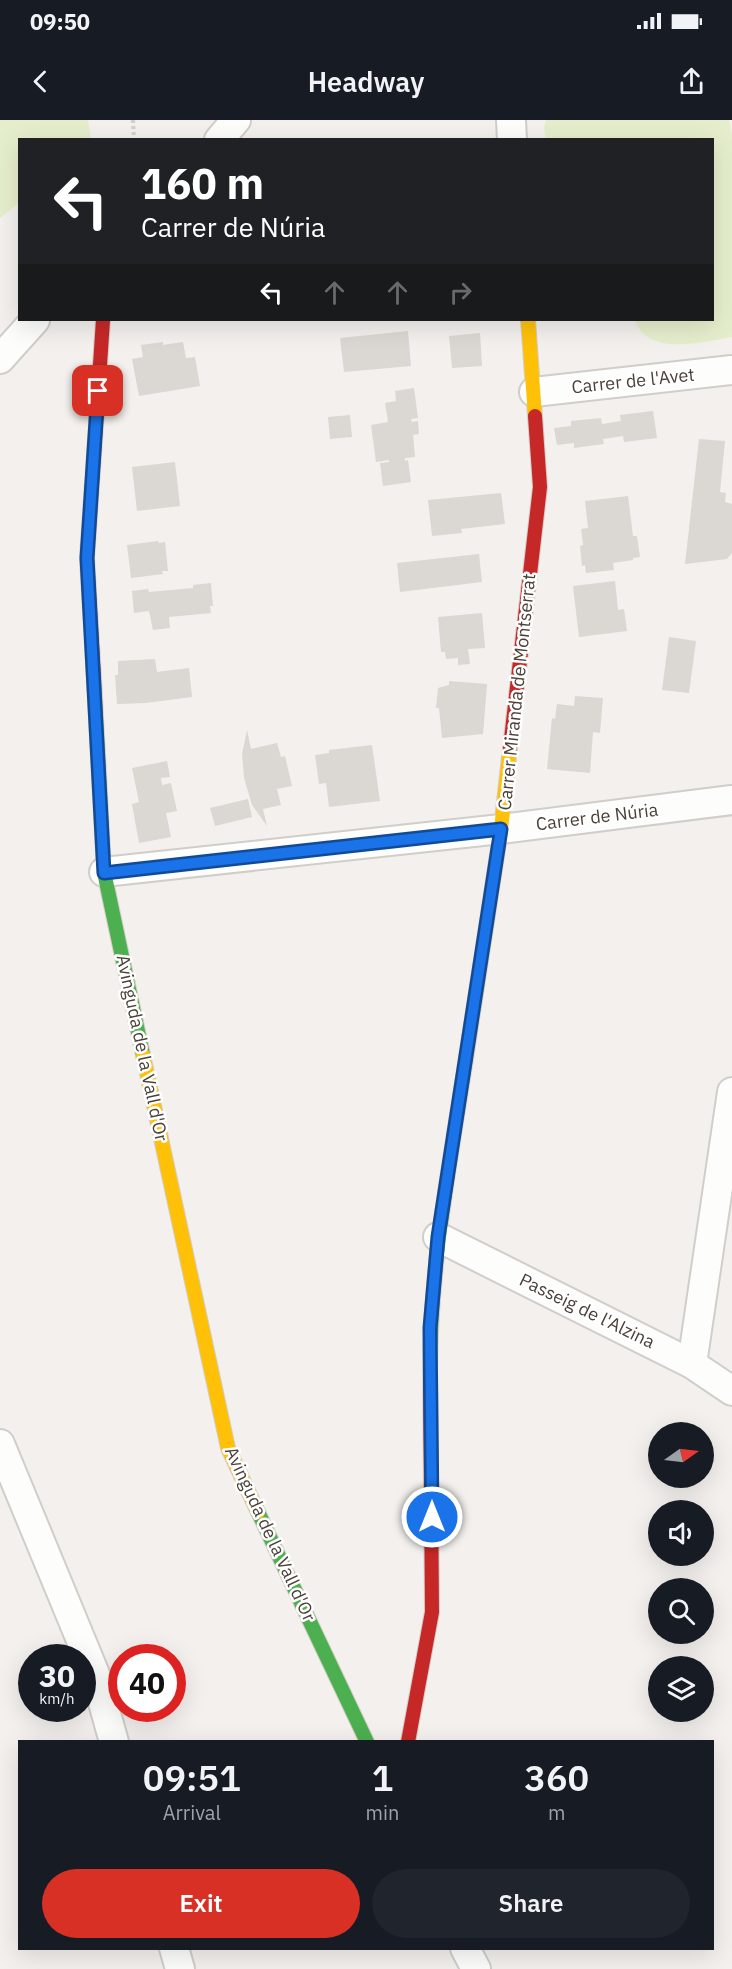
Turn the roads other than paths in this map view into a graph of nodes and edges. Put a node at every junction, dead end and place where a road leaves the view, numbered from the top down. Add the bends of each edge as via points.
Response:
1 (236, 120) edge
2 (510, 120) edge
3 (221, 138) edge
4 (512, 138) edge
5 (34, 321) edge
6 (103, 321) edge
7 (528, 321) edge
8 (0, 359) edge
9 (732, 370) edge
10 (534, 392) junction
11 (732, 801) edge
12 (501, 829) junction
13 (104, 873) junction
14 (732, 1092) edge
15 (438, 1237) junction
16 (692, 1364) junction
17 (732, 1391) edge
18 (0, 1444) edge
19 (113, 1740) edge
20 (366, 1740) edge
21 (408, 1740) edge
22 (175, 1950) edge
23 (466, 1950) edge
24 (180, 1969) edge
25 (476, 1969) edge

1 - 3 street
2 - 4 street
5 - 8 street
6 - 13 street, Avinguda de la Vall d'Or via 87,558
7 - 10 street, Carrer Miranda de Montserrat
9 - 10 street, Carrer de l'Avet
10 - 12 street, Carrer Miranda de Montserrat via 540,487
11 - 12 street, Carrer de Núria
12 - 13 street, Carrer de Núria
12 - 15 street, Carrer Miranda de Montserrat
13 - 20 street, Avinguda de la Vall d'Or via 228,1448
14 - 16 street
15 - 16 street, Passeig de l'Alzina
15 - 21 street, Carrer Miranda de Montserrat via 430,1328 432,1612
16 - 17 street, Passeig de l'Alzina
18 - 19 street via 95,1674
22 - 24 street
23 - 25 street

